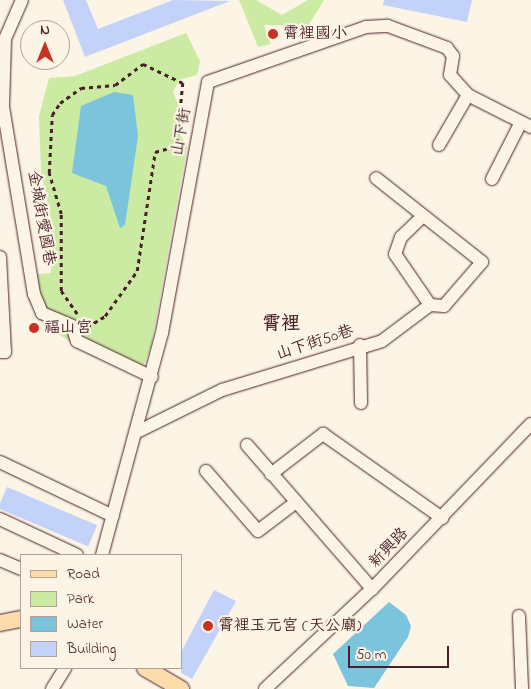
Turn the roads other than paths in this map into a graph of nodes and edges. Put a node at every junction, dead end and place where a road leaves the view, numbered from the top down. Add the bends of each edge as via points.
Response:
1 (22, 0) edge
2 (468, 95) junction
3 (526, 124) edge
4 (5, 132) edge
5 (439, 145) dead end
6 (376, 178) dead end
7 (492, 179) dead end
8 (423, 216) junction
9 (0, 257) edge
10 (430, 305) junction
11 (360, 345) junction
12 (2, 352) edge
13 (152, 377) junction
14 (361, 403) dead end
15 (531, 424) edge
16 (138, 431) junction
17 (247, 445) dead end
18 (0, 462) edge
19 (206, 471) dead end
20 (271, 474) junction
21 (296, 502) junction
22 (113, 516) junction
23 (442, 518) junction
24 (0, 519) edge
25 (75, 554) edge
26 (102, 554) edge
27 (0, 560) edge
28 (20, 569) edge
29 (372, 589) junction
30 (520, 616) dead end
31 (20, 618) edge
32 (0, 624) edge
33 (64, 669) edge
34 (147, 669) edge
35 (52, 689) edge
36 (181, 689) edge
37 (265, 689) edge
38 (522, 689) edge

1 - 4 street, 金城街愛國巷 via 5,39
2 - 3 street, 山下街
2 - 5 street
2 - 13 street, 山下街 via 450,75 453,56 447,48 388,26 366,27 208,82
3 - 7 street
4 - 13 street, 金城街愛國巷 via 34,294 42,313 72,326 77,341
6 - 8 street
8 - 10 street via 401,237 395,254
8 - 10 street, 山下街50巷 via 482,262 444,306
9 - 12 street
10 - 11 street, 山下街50巷 via 382,341
11 - 14 street
11 - 16 street, 山下街50巷 via 222,390
13 - 16 street, 山下街
15 - 23 street, 新興路
16 - 22 street, 山下街
17 - 20 street
18 - 22 street
19 - 21 street via 258,531
20 - 21 street
20 - 23 street via 324,434
21 - 29 street
22 - 26 street, 山下街
23 - 29 street, 新興路
24 - 25 street
27 - 28 street
29 - 37 street, 新興路
30 - 38 street
31 - 32 main road
33 - 35 street
34 - 36 main road

